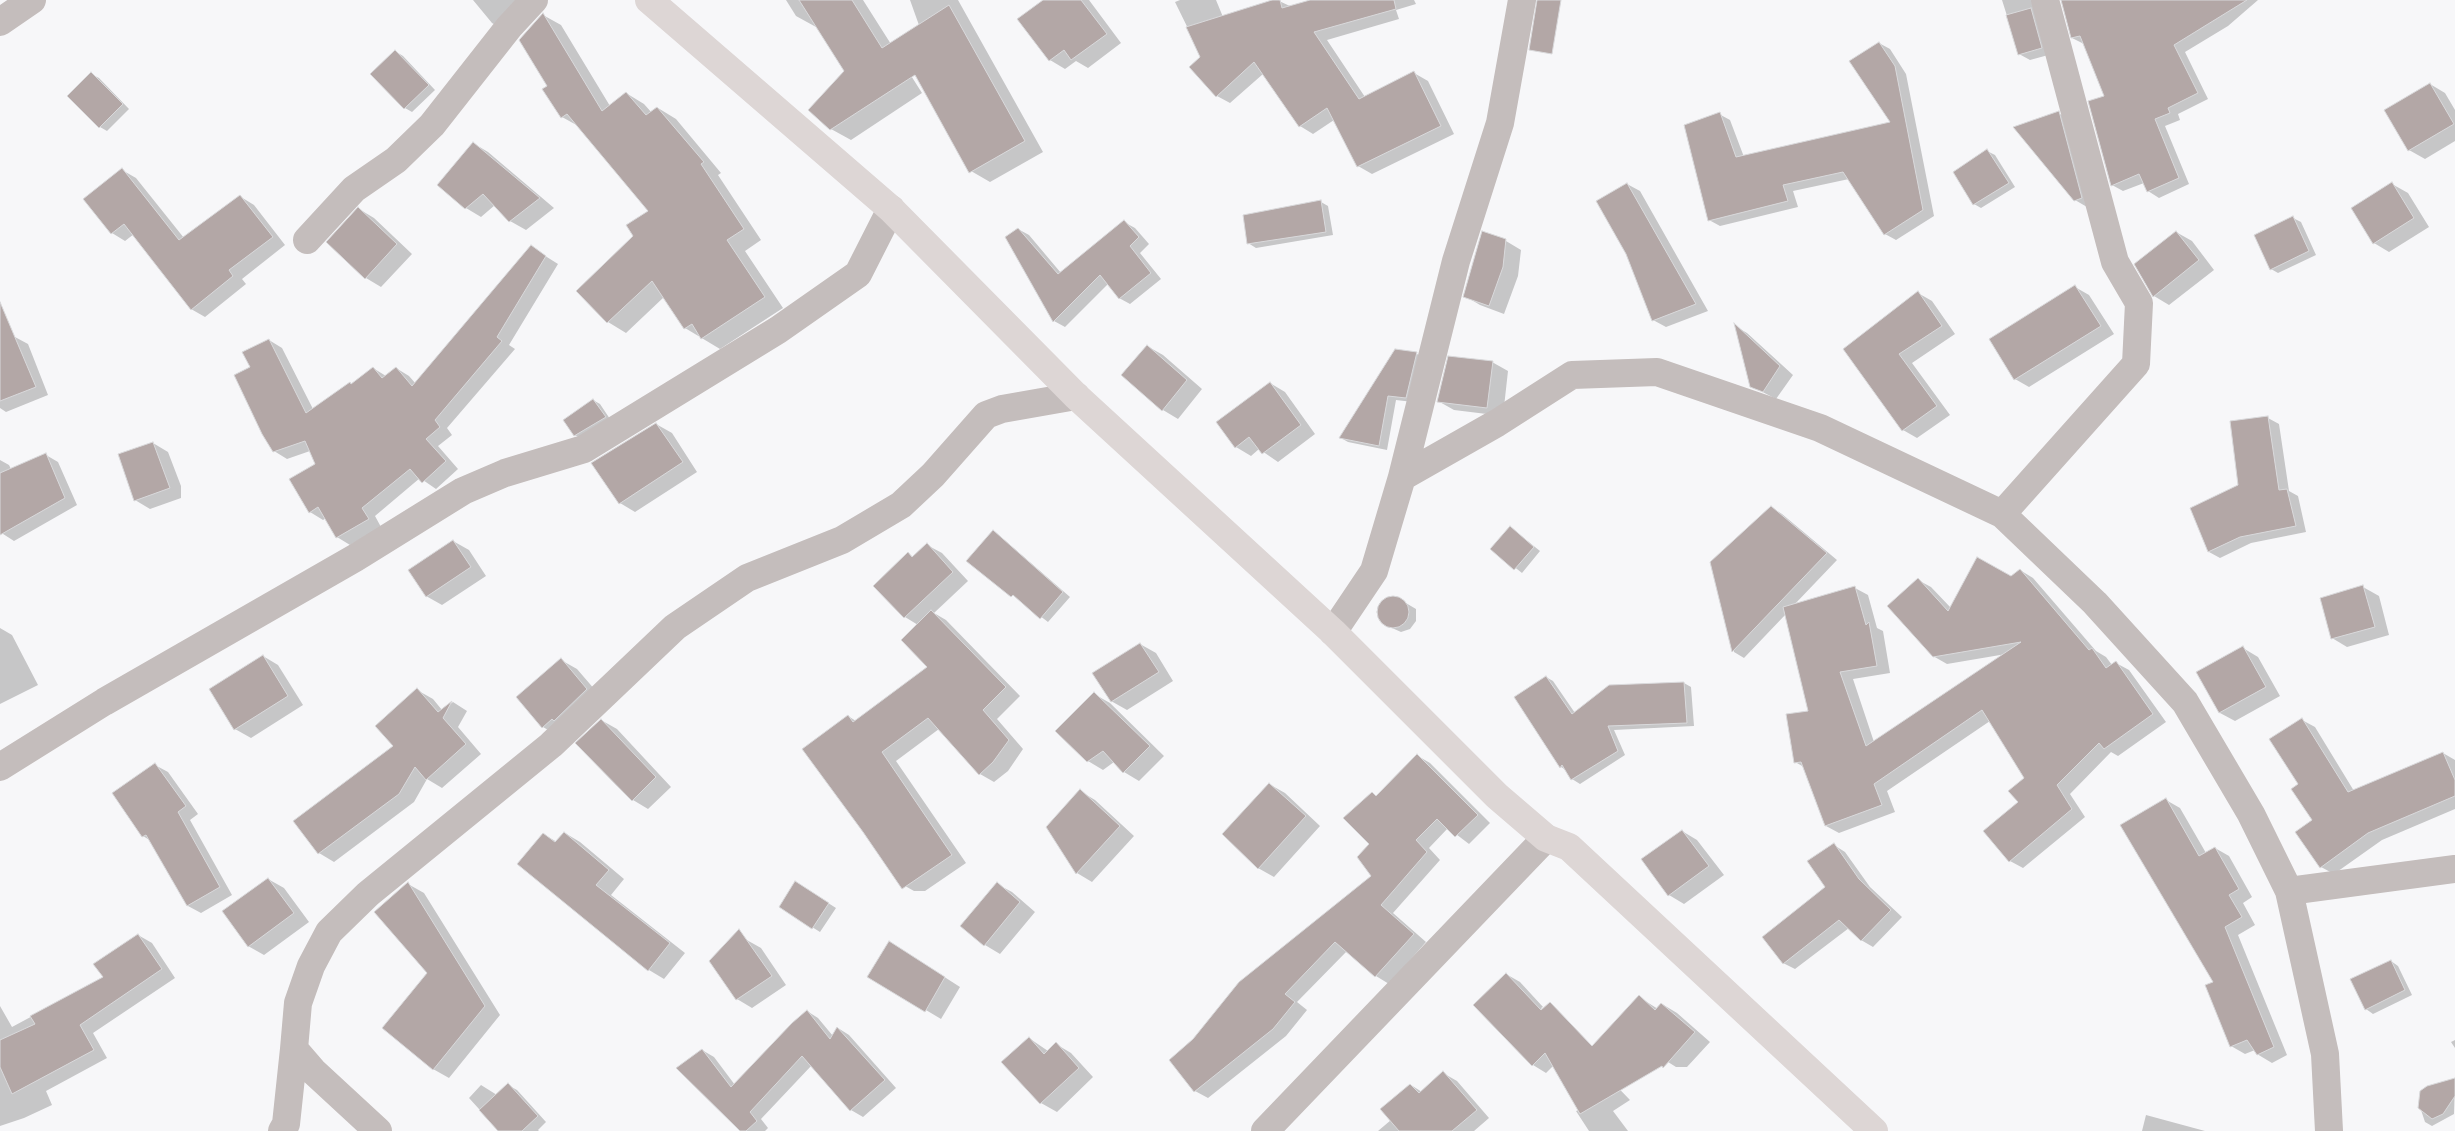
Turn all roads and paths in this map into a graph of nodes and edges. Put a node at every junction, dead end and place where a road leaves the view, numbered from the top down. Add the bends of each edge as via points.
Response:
1 (32, 0) edge
2 (534, 0) edge
3 (649, 0) edge
4 (1522, 0) edge
5 (2045, 0) edge
6 (0, 22) edge
7 (891, 210) junction
8 (307, 240) dead end
9 (1076, 396) junction
10 (1402, 477) junction
11 (2002, 514) junction
12 (1333, 632) junction
13 (0, 768) edge
14 (1546, 838) junction
15 (2455, 869) edge
16 (2289, 891) junction
17 (294, 1050) junction
18 (282, 1131) edge
19 (378, 1131) edge
20 (1265, 1131) edge
21 (1874, 1131) edge
22 (2329, 1131) edge

1 - 6 street
2 - 8 street via 508,27 432,125 396,160 354,189
3 - 7 street
4 - 10 street via 1500,123 1456,261
5 - 11 street via 2114,262 2139,302 2136,364
7 - 9 street
7 - 13 street via 858,274 778,330 584,449 505,472 462,491 355,558 104,702
9 - 12 street
9 - 17 street via 1002,409 986,415 933,475 901,505 842,540 748,578 675,628 551,745 368,894 329,932 311,966 298,1003
10 - 11 street via 1497,424 1572,375 1657,372 1820,428
10 - 12 street via 1374,571
11 - 16 street via 2095,603 2185,702 2251,814
12 - 14 street via 1497,796
14 - 20 street
14 - 21 street via 1569,847
15 - 16 street
16 - 22 street via 2325,1054
17 - 18 street via 286,1124
17 - 19 street

